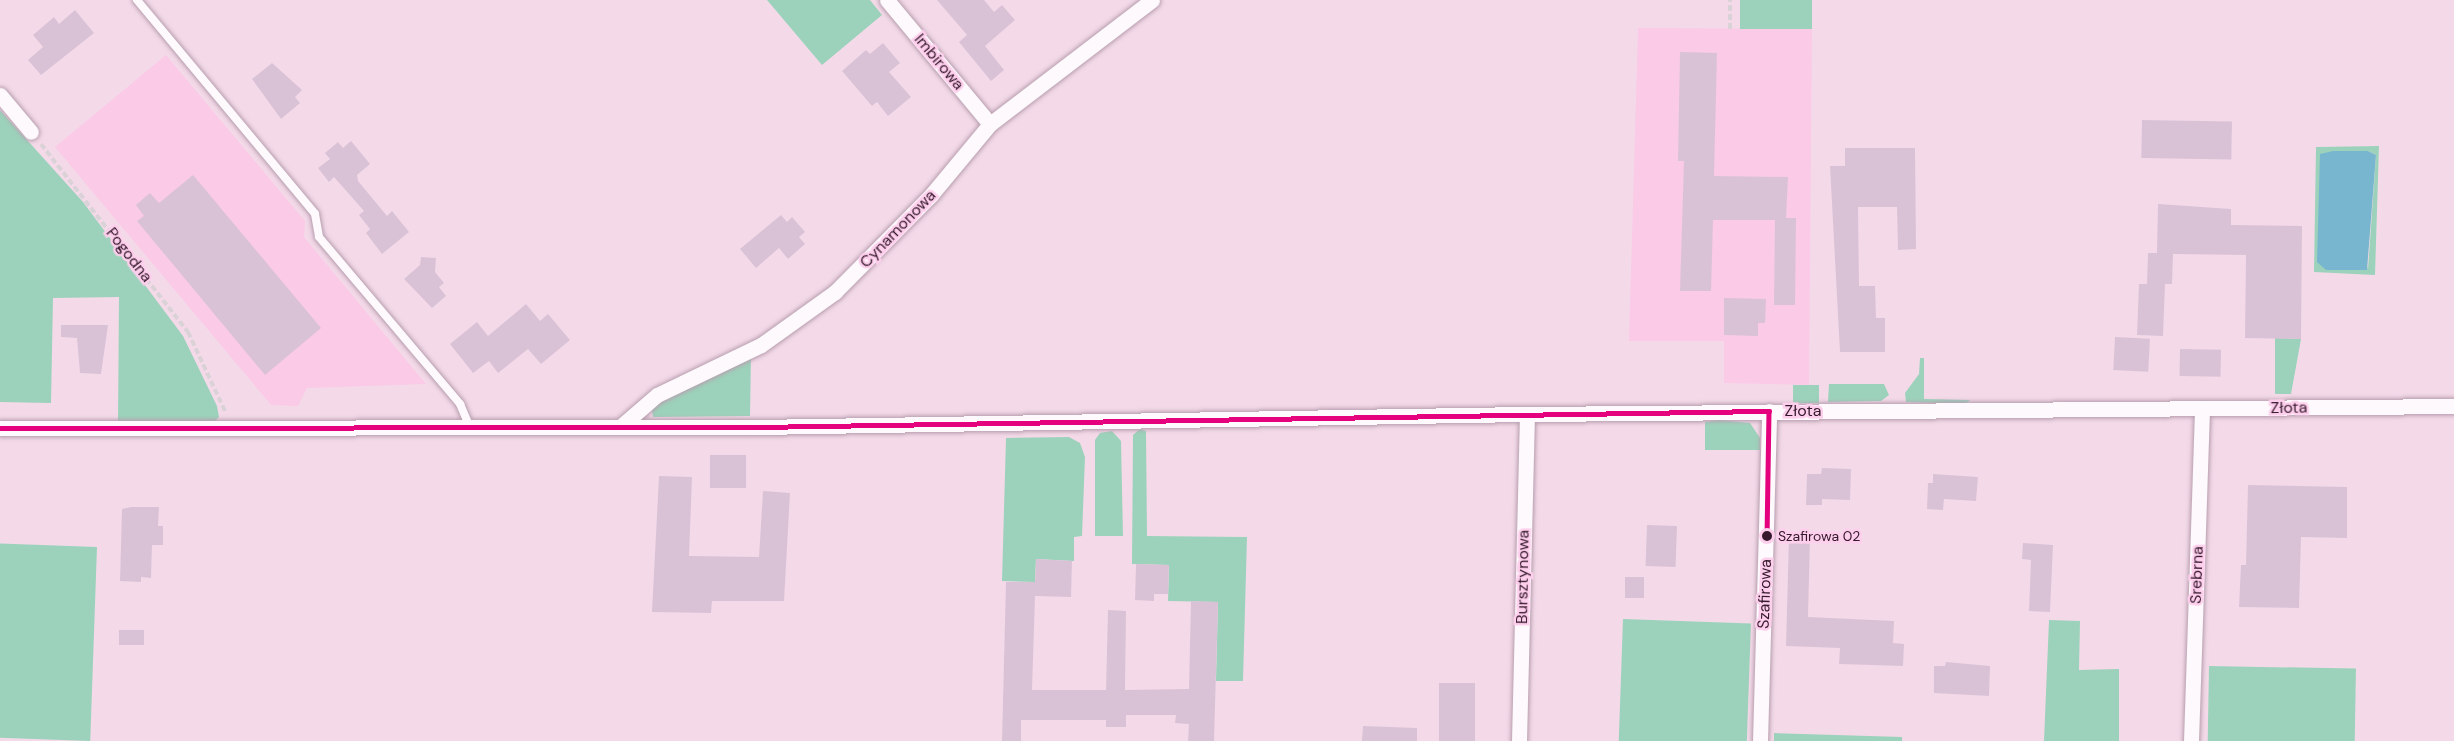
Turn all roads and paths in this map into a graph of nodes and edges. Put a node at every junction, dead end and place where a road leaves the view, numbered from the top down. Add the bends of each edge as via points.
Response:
1 (136, 0) edge
2 (887, 0) edge
3 (1152, 0) edge
4 (1730, 0) edge
5 (1730, 29) dead end
6 (0, 95) edge
7 (990, 124) junction
8 (31, 132) joint
9 (2454, 406) edge
10 (2202, 409) junction
11 (1769, 411) junction
12 (1527, 414) junction
13 (620, 427) junction
14 (0, 428) edge
15 (470, 429) junction
16 (233, 430) junction
17 (1519, 741) edge
18 (1760, 741) edge
19 (2191, 741) edge

1 - 15 lane via 315,214 319,237 460,404
2 - 7 street, Imbirowa
3 - 7 street, Cynamonowa
4 - 5 path
6 - 8 street
7 - 13 street, Cynamonowa via 931,195 835,292 760,345 657,395
8 - 16 path, Pogodna via 188,333
9 - 10 street, Złota
10 - 11 street, Złota
10 - 19 street, Srebrna
11 - 12 street, Złota
11 - 18 street, Szafirowa
12 - 13 street, Złota
12 - 17 street, Bursztynowa
13 - 15 street, Złota
14 - 16 street, Złota
15 - 16 street, Złota

